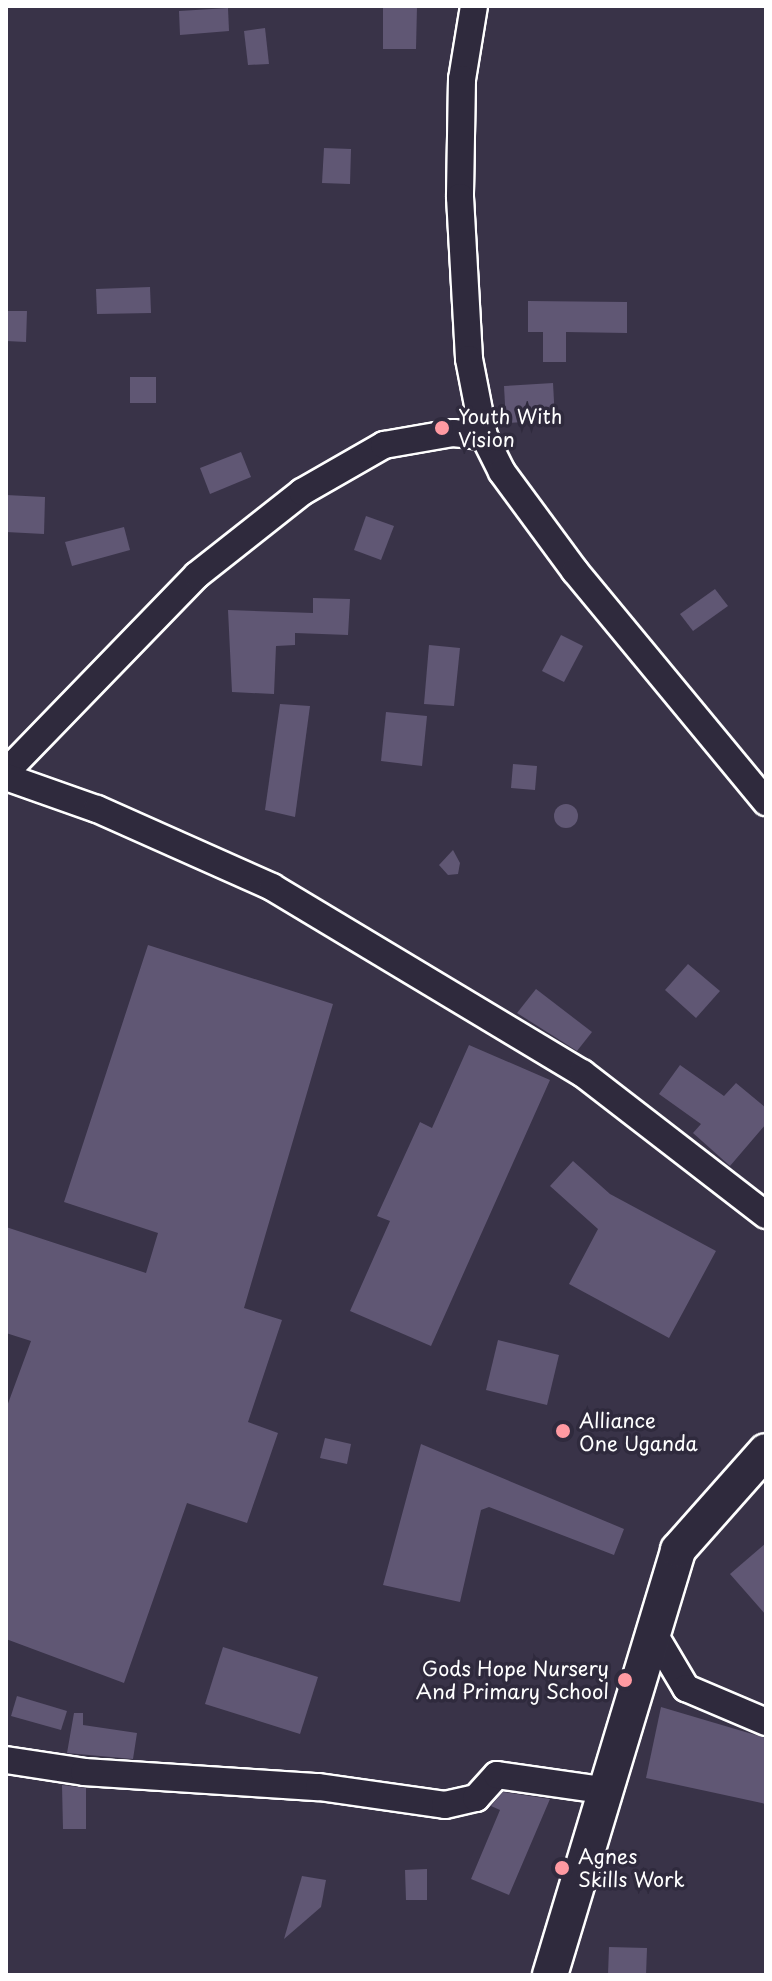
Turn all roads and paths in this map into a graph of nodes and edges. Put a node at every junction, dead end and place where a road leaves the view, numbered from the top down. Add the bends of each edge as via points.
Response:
1 (474, 6) edge
2 (484, 436) junction
3 (6, 775) edge
4 (766, 802) edge
5 (766, 1215) edge
6 (766, 1451) edge
7 (651, 1629) junction
8 (766, 1722) edge
9 (6, 1760) edge
10 (601, 1790) junction
11 (550, 1975) edge

1 - 2 street via 462,79 460,197 469,359
2 - 3 street via 440,435 384,445 302,492 197,575
2 - 4 street via 502,472 575,571
3 - 5 street via 272,887 582,1073
6 - 7 street via 681,1544
7 - 8 street via 686,1688
7 - 10 street
9 - 10 street via 445,1805 476,1798 497,1775
10 - 11 street

